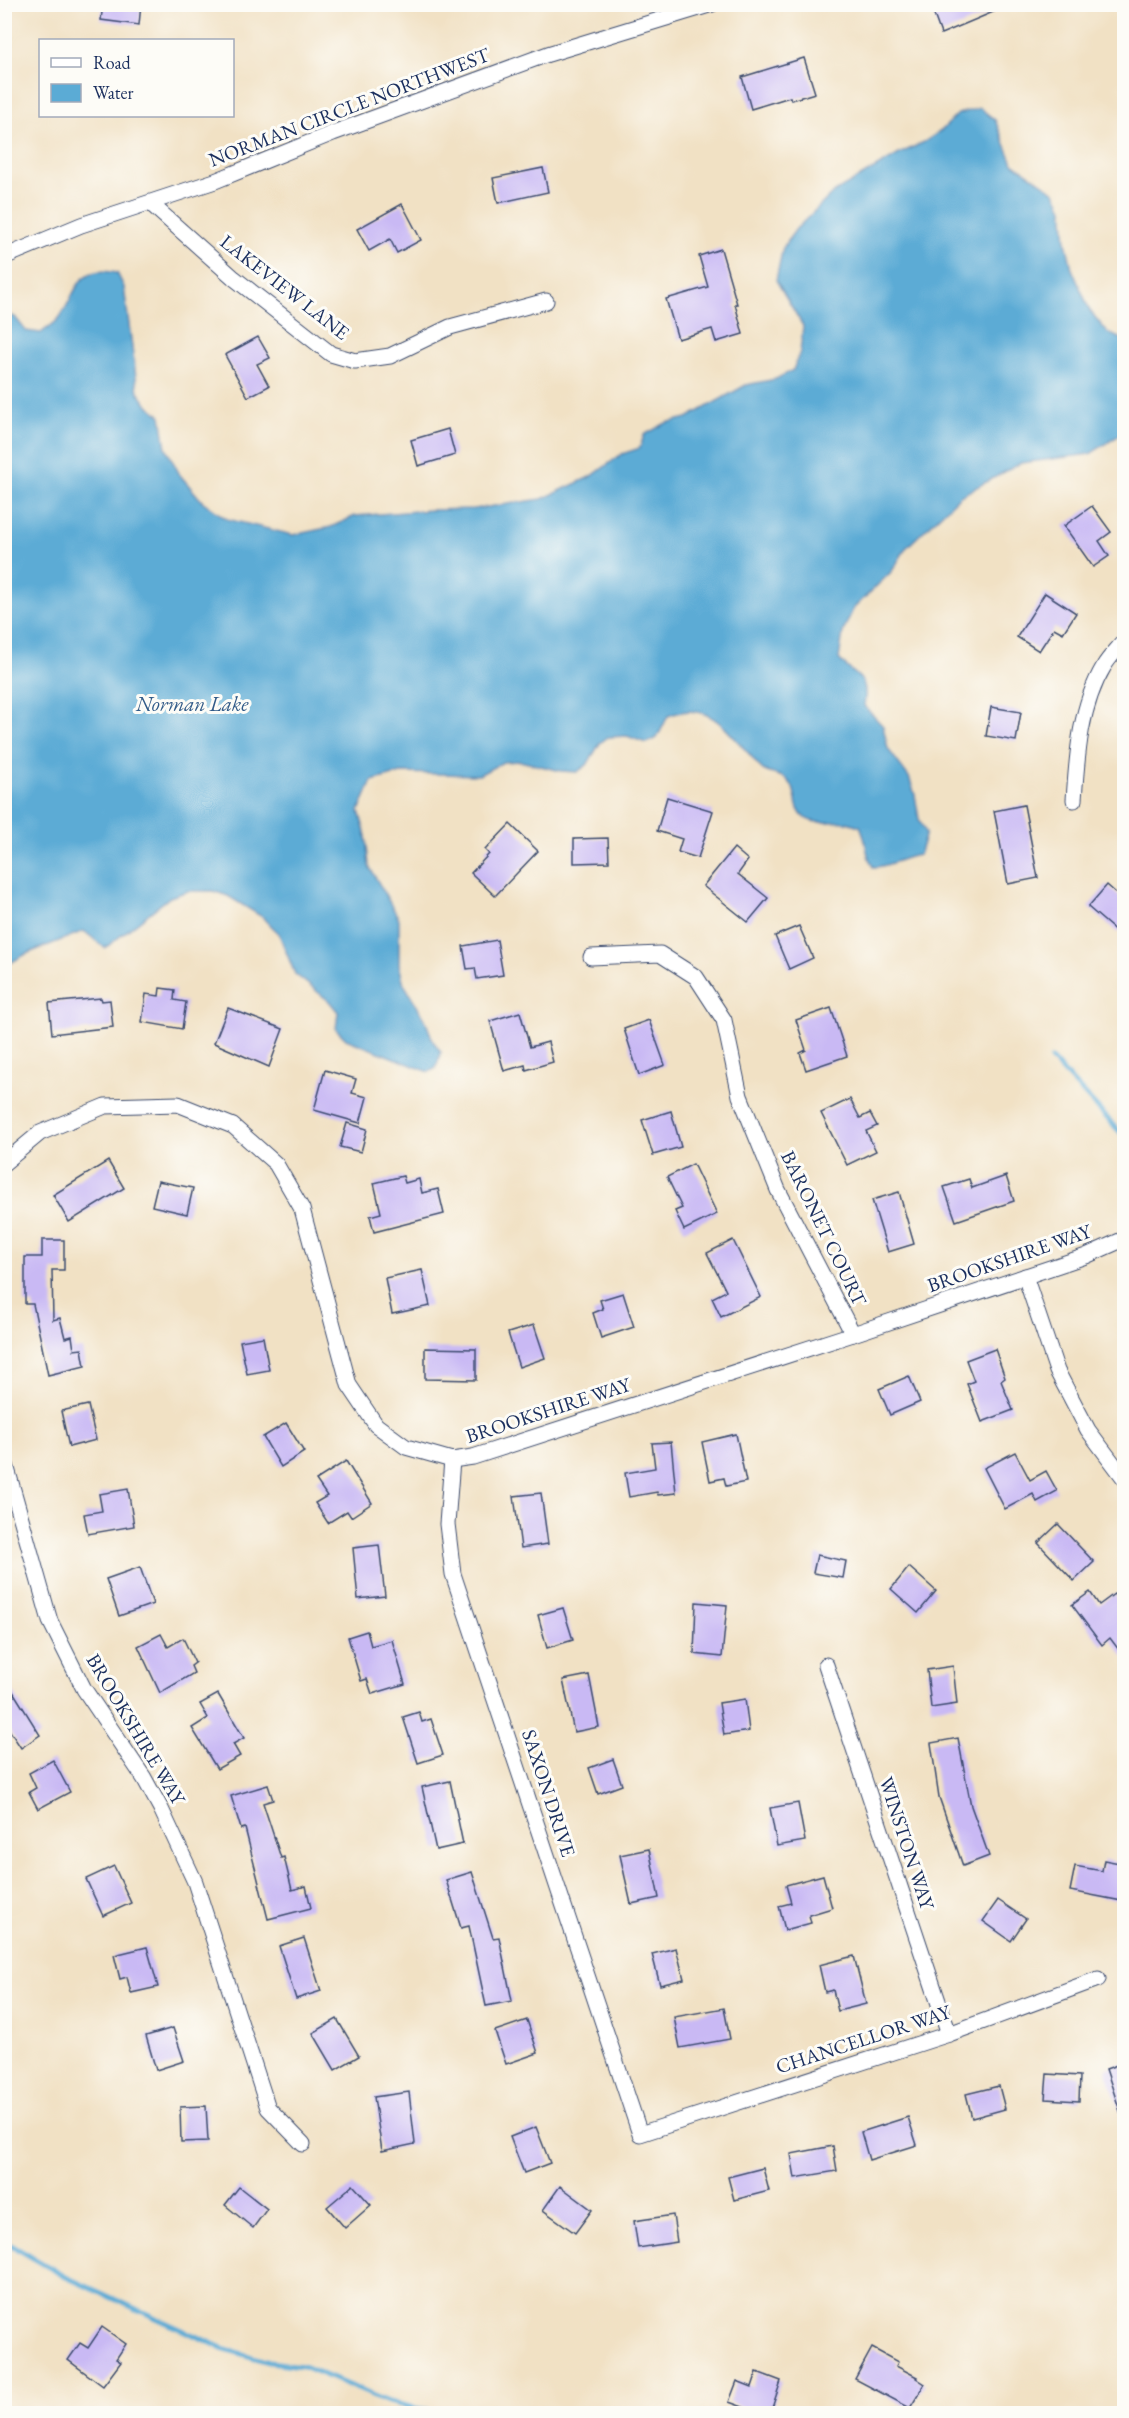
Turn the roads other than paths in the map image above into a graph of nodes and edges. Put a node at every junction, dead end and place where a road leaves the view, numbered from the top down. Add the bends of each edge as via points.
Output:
1 (712, 4) edge
2 (150, 203) junction
3 (4, 257) edge
4 (546, 301) dead end
5 (1125, 641) edge
6 (1074, 800) dead end
7 (591, 957) dead end
8 (4, 1163) edge
9 (1125, 1239) edge
10 (1025, 1276) junction
11 (853, 1334) junction
12 (4, 1458) edge
13 (452, 1460) junction
14 (1125, 1478) edge
15 (826, 1665) dead end
16 (1098, 1979) dead end
17 (949, 2034) junction
18 (640, 2134) joint
19 (303, 2144) dead end

1 - 2 street, NORMAN CIRCLE NORTHWEST via 548,54
2 - 3 street, NORMAN CIRCLE NORTHWEST via 81,225
2 - 4 street, LAKEVIEW LANE via 234,278 331,354 355,361 390,356 450,327
5 - 6 street via 1105,665 1087,702
7 - 11 street, BARONET COURT via 660,954 696,977 724,1020 741,1096 778,1190
8 - 13 street, BROOKSHIRE WAY via 40,1132 105,1106 178,1104 233,1126 276,1164 302,1209 349,1385 376,1425 406,1447
9 - 10 street, BROOKSHIRE WAY
10 - 11 street, BROOKSHIRE WAY
10 - 14 street via 1057,1371 1088,1430
11 - 13 street, BROOKSHIRE WAY via 473,1457
12 - 19 street, BROOKSHIRE WAY via 50,1622 84,1689 161,1809 195,1882 268,2108
13 - 18 street, SAXON DRIVE via 447,1524 453,1574
15 - 17 street, WINSTON WAY
16 - 17 street, CHANCELLOR WAY
17 - 18 street, CHANCELLOR WAY

